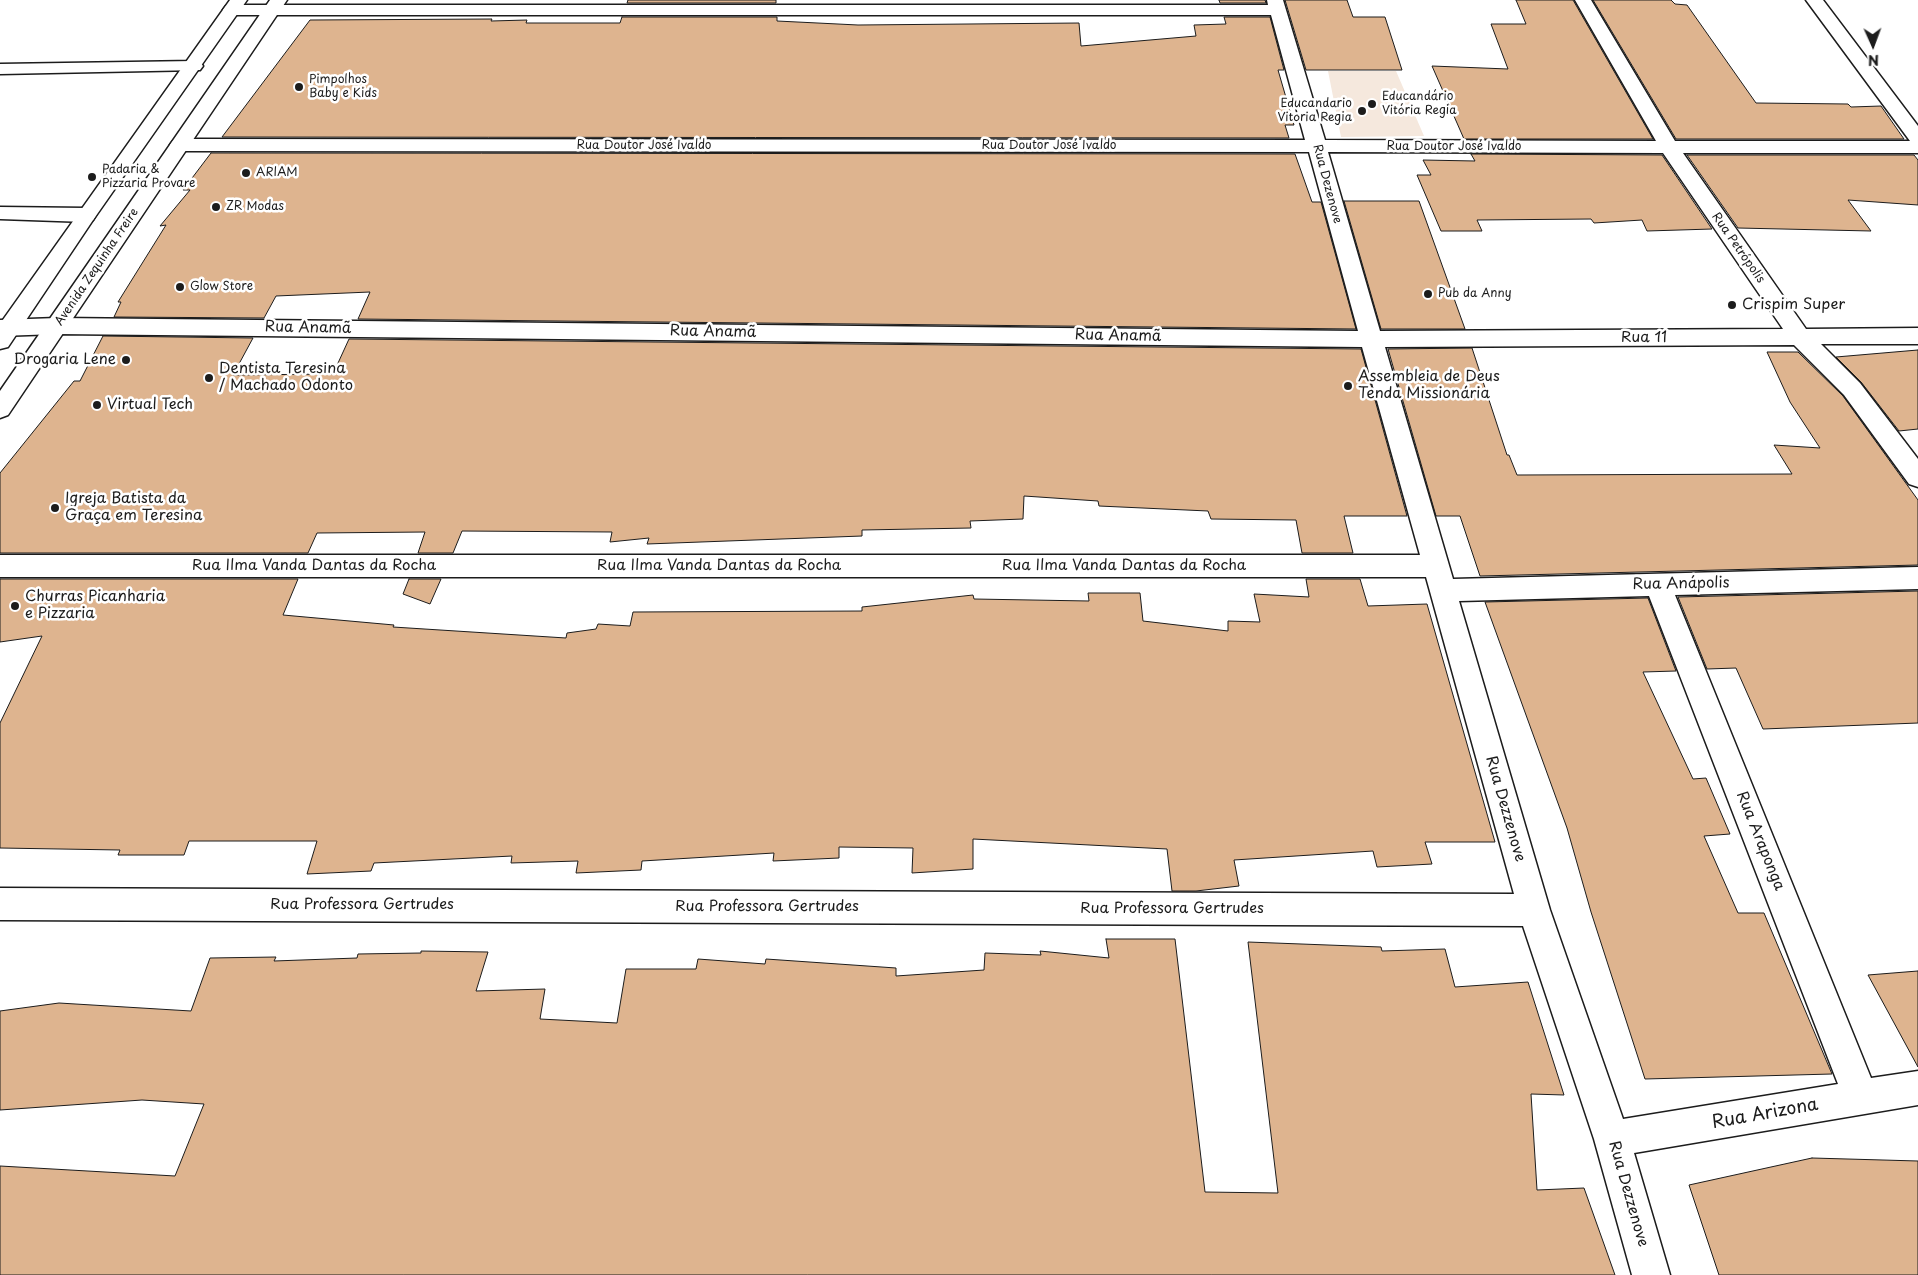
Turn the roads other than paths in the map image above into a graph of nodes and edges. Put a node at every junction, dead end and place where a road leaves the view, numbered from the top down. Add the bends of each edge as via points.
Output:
1 (1583, 0) edge
2 (1814, 0) edge
3 (235, 5) edge
4 (276, 5) edge
5 (1276, 5) edge
6 (194, 66) junction
7 (0, 69) edge
8 (1918, 139) edge
9 (180, 145) junction
10 (1317, 146) junction
11 (1669, 147) junction
12 (1918, 147) edge
13 (0, 213) edge
14 (86, 215) junction
15 (57, 326) junction
16 (3, 332) edge
17 (1918, 336) edge
18 (1800, 338) junction
19 (1370, 339) junction
20 (0, 409) edge
21 (1918, 478) edge
22 (0, 566) edge
23 (1441, 578) junction
24 (1918, 578) edge
25 (1658, 585) junction
26 (0, 904) edge
27 (1534, 910) junction
28 (1918, 1088) edge
29 (1861, 1098) junction
30 (1612, 1139) junction
31 (1651, 1275) edge

1 - 11 street, Rua Petrópolis
2 - 8 street
3 - 4 street
3 - 6 street
4 - 5 street
4 - 9 street, Avenida Zequinha Freire
5 - 10 street, Rua Dezenove
6 - 7 street
6 - 14 street
9 - 10 street, Rua Doutor José Ivaldo
9 - 15 street, Avenida Zequinha Freire
10 - 11 street, Rua Doutor José Ivaldo
10 - 19 street, Rua Dezenove
11 - 12 street, Rua Doutor José Ivaldo
11 - 18 street, Rua Petrópolis
13 - 14 street
14 - 16 street
15 - 16 street, Rua Anamã
15 - 19 street, Rua Anamã
15 - 20 street, Avenida Zequinha Freire
17 - 18 street, Rua 11
18 - 19 street, Rua 11
18 - 21 street, Rua Petrópolis via 1852,389
19 - 23 street, Rua Dezzenove
22 - 23 street, Rua Ilma Vanda Dantas da Rocha
23 - 25 street, Rua Anápolis
23 - 27 street, Rua Dezzenove
24 - 25 street, Rua Anápolis
25 - 29 street, Rua Araponga
26 - 27 street, Rua Professora Gertrudes
27 - 30 street, Rua Dezzenove
28 - 29 street, Rua Arizona
29 - 30 street, Rua Arizona
30 - 31 street, Rua Dezzenove

